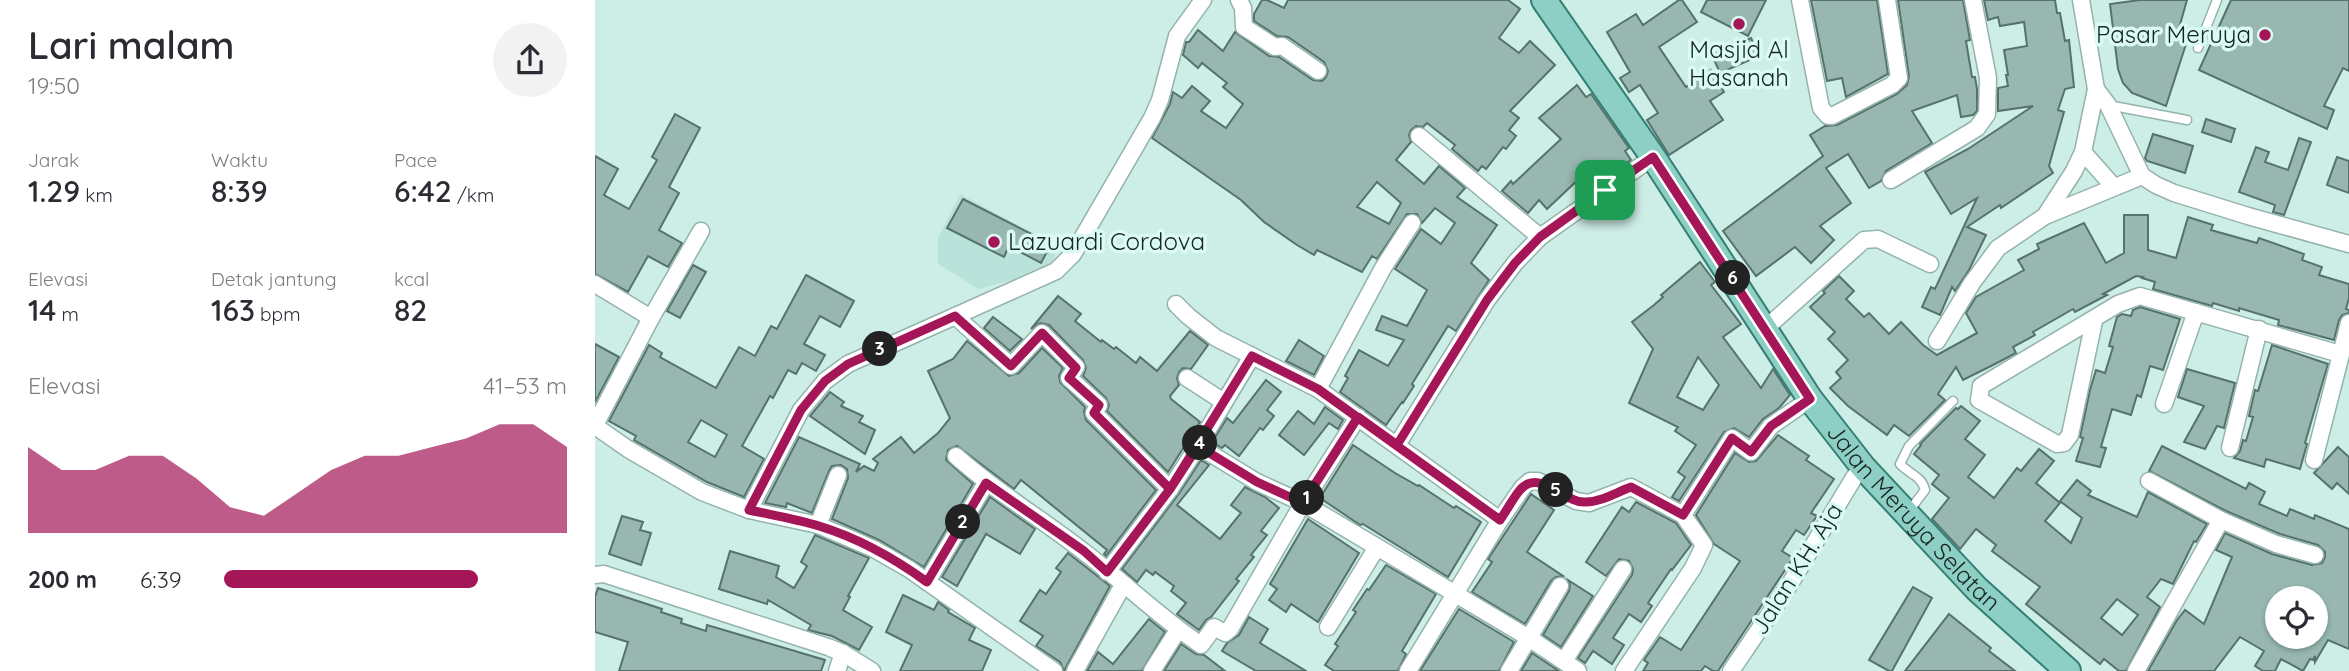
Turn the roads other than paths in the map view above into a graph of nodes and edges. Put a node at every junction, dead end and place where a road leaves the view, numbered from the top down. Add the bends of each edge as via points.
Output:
1 (1203, 0) edge
2 (1239, 0) edge
3 (1544, 0) edge
4 (1800, 0) edge
5 (1887, 0) edge
6 (1973, 0) edge
7 (2081, 0) edge
8 (2217, 0) edge
9 (2198, 48) dead end
10 (1318, 71) dead end
11 (2096, 89) junction
12 (2108, 105) junction
13 (2187, 120) dead end
14 (1419, 136) dead end
15 (2083, 152) junction
16 (1653, 157) junction
17 (2142, 176) junction
18 (1891, 180) dead end
19 (2114, 187) junction
20 (2045, 216) junction
21 (1412, 223) dead end
22 (701, 231) dead end
23 (1540, 237) junction
24 (2349, 244) edge
25 (1930, 264) dead end
26 (595, 284) edge
27 (1176, 304) dead end
28 (2196, 313) junction
29 (955, 316) junction
30 (651, 318) junction
31 (2094, 321) junction
32 (2349, 323) edge
33 (1766, 328) junction
34 (2259, 329) junction
35 (1937, 341) dead end
36 (2340, 354) junction
37 (1252, 356) junction
38 (1187, 378) dead end
39 (1318, 389) junction
40 (1810, 399) junction
41 (1953, 401) dead end
42 (1224, 402) junction
43 (2164, 404) dead end
44 (1358, 417) junction
45 (595, 425) edge
46 (1397, 445) junction
47 (1198, 446) junction
48 (2230, 448) dead end
49 (956, 456) dead end
50 (2314, 460) dead end
51 (1863, 467) junction
52 (838, 475) dead end
53 (2149, 481) dead end
54 (986, 483) junction
55 (1170, 489) junction
56 (1303, 503) junction
57 (749, 510) junction
58 (1907, 514) junction
59 (1683, 515) junction
60 (1500, 520) junction
61 (2221, 520) junction
62 (818, 525) junction
63 (1377, 547) junction
64 (2315, 555) dead end
65 (1623, 569) dead end
66 (1107, 572) junction
67 (595, 575) edge
68 (927, 582) junction
69 (1123, 585) junction
70 (1560, 586) dead end
71 (1455, 594) junction
72 (1328, 627) dead end
73 (1178, 629) junction
74 (1528, 638) junction
75 (843, 653) junction
76 (1564, 661) junction
77 (837, 671) edge
78 (872, 671) edge
79 (1054, 671) edge
80 (1075, 671) edge
81 (1151, 671) edge
82 (1408, 671) edge
83 (1509, 671) edge
84 (1578, 671) edge
85 (1624, 671) edge
86 (1731, 671) edge
87 (2068, 671) edge
88 (2136, 671) edge

1 - 29 street via 1177,36 1152,118 1073,254 1056,271
2 - 10 street via 1244,27
3 - 16 main road, Jalan Meruya Selatan
4 - 5 street via 1821,108 1832,116 1899,78
6 - 18 street via 1988,78 1987,114 1977,128
7 - 11 street
8 - 9 lane
11 - 12 street
11 - 15 street
12 - 13 lane
12 - 17 street
14 - 23 street
15 - 19 street
15 - 20 street
16 - 23 street
16 - 33 main road, Jalan Meruya Selatan
17 - 19 street
17 - 24 street via 2174,192
19 - 20 street
20 - 35 street via 1998,248
21 - 39 street
22 - 30 street
23 - 46 street via 1487,300
25 - 33 street via 1878,239 1864,240
26 - 30 street
27 - 37 street via 1216,338
28 - 31 street via 2140,296
28 - 34 street
28 - 43 street
29 - 55 street via 1011,366 1042,333 1076,368 1069,378 1099,405 1094,413
29 - 57 street via 848,364 825,381 801,410
30 - 45 street
31 - 31 street via 2070,435 2064,443 2057,444 1979,400 1981,386
32 - 36 street
33 - 40 main road, Jalan Meruya Selatan
34 - 36 street
34 - 48 street
36 - 50 street
37 - 39 street
37 - 42 street
38 - 42 street
39 - 44 street
40 - 51 main road, Jalan Meruya Selatan
40 - 59 street via 1771,426 1751,452 1732,438
41 - 58 lane via 1904,454 1901,464 1924,483 1925,490
42 - 47 street
44 - 46 street
44 - 56 street
45 - 57 street via 702,492
46 - 60 street
47 - 55 street
47 - 56 street
49 - 54 street
51 - 58 main road, Jalan Meruya Selatan
51 - 86 street, Jalan KH. Aja
52 - 62 street
53 - 61 street
54 - 66 street
54 - 68 street
55 - 66 street
56 - 63 street
56 - 73 street via 1230,629 1225,634 1214,627 1201,645
57 - 62 street
58 - 87 main road, Jalan Meruya Selatan via 1977,589
59 - 60 street via 1631,487 1589,503 1531,481
59 - 85 street via 1704,545
60 - 71 street
61 - 64 street
61 - 88 street
62 - 68 street via 874,549
63 - 71 street
63 - 72 street
65 - 76 street
66 - 69 street
67 - 75 street via 660,591
68 - 79 street
69 - 73 street
69 - 80 street
70 - 74 street
71 - 74 street
71 - 82 street
73 - 81 street
74 - 76 street
74 - 83 street
75 - 77 street
75 - 78 street
76 - 84 street

